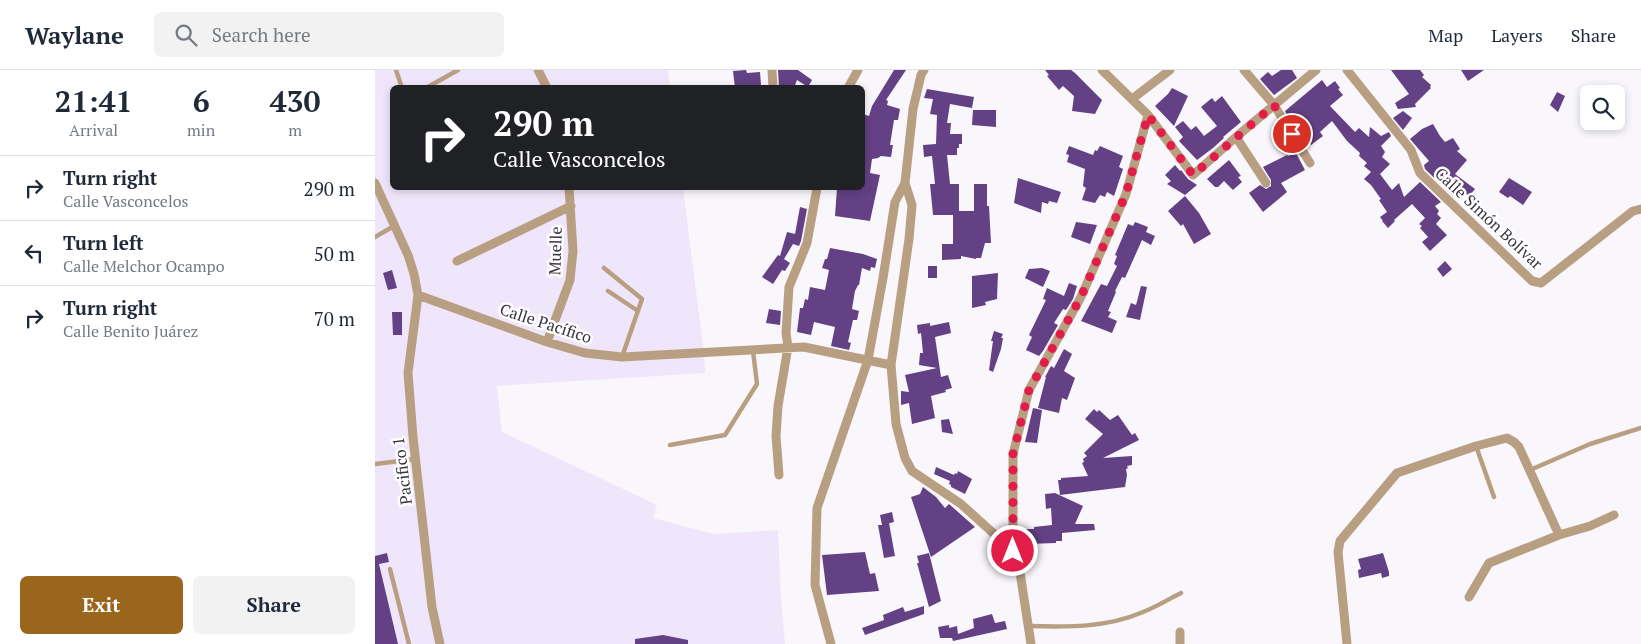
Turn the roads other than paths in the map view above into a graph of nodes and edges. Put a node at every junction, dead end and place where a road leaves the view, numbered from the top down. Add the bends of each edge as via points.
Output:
1 (396, 70) edge
2 (458, 70) edge
3 (538, 70) edge
4 (772, 70) edge
5 (858, 70) edge
6 (924, 70) edge
7 (1102, 70) edge
8 (1170, 70) edge
9 (1243, 70) edge
10 (1315, 70) edge
11 (1347, 70) edge
12 (401, 85) edge
13 (431, 85) edge
14 (546, 85) edge
15 (773, 85) edge
16 (850, 85) edge
17 (1132, 99) junction
18 (1274, 105) junction
19 (1148, 115) junction
20 (1236, 136) junction
21 (1310, 163) dead end
22 (375, 183) edge
23 (1266, 183) dead end
24 (905, 184) junction
25 (569, 190) edge
26 (817, 190) edge
27 (571, 206) junction
28 (1641, 209) edge
29 (396, 226) junction
30 (375, 237) edge
31 (457, 261) dead end
32 (604, 268) dead end
33 (608, 291) dead end
34 (418, 295) junction
35 (638, 311) junction
36 (547, 342) junction
37 (788, 347) junction
38 (753, 349) junction
39 (622, 357) junction
40 (868, 360) junction
41 (891, 365) junction
42 (1641, 428) edge
43 (671, 445) dead end
44 (1475, 446) junction
45 (416, 459) junction
46 (375, 464) edge
47 (1530, 470) junction
48 (779, 475) dead end
49 (1494, 497) dead end
50 (1614, 515) dead end
51 (1559, 535) junction
52 (1013, 551) junction
53 (390, 569) dead end
54 (1181, 593) dead end
55 (1469, 597) dead end
56 (1029, 626) junction
57 (1179, 632) dead end
58 (409, 644) edge
59 (440, 644) edge
60 (831, 644) edge
61 (1031, 644) edge
62 (1180, 644) edge
63 (1347, 644) edge

1 - 12 lane
2 - 13 lane
3 - 14 street
4 - 15 street
5 - 16 street
6 - 24 street via 913,109
7 - 17 street
8 - 17 street
9 - 18 street
10 - 18 street
11 - 28 street, Calle Simón Bolívar via 1411,150 1420,173 1532,281 1541,283 1633,211
17 - 19 street
18 - 20 street
18 - 21 street
19 - 20 street via 1193,175
19 - 52 street via 1126,194 1081,297 1029,390 1013,454
20 - 23 street
22 - 29 street
24 - 40 street via 895,202
24 - 41 street via 912,205
25 - 27 street, Muelle
26 - 37 street via 807,243 789,286
27 - 31 street
27 - 36 street, Muelle via 573,251 570,280
29 - 30 lane
29 - 34 street via 408,255
32 - 35 lane via 642,299
33 - 35 lane
34 - 36 street, Calle Pacífico
34 - 45 street, Pacifico 1 via 408,373
35 - 39 lane
36 - 39 street, Calle Pacífico via 585,354
37 - 38 street, Calle Pacífico
37 - 40 street, Calle Pacífico via 804,347
37 - 48 street via 778,406
38 - 39 street, Calle Pacífico
38 - 43 lane via 757,384 725,435
40 - 41 street, Calle Pacífico
40 - 60 street via 817,508 815,585
41 - 52 street via 896,424 905,458 912,470 961,504
42 - 47 lane via 1590,444
44 - 47 street via 1507,438 1519,447
44 - 49 lane
44 - 63 street via 1397,473 1340,541 1338,552
45 - 46 lane
45 - 59 street, Pacifico 1 via 432,607
47 - 51 street
50 - 51 street
51 - 55 street via 1489,563
52 - 56 street via 1019,566
53 - 58 lane
54 - 56 lane via 1116,621 1078,627
56 - 61 street
57 - 62 street

